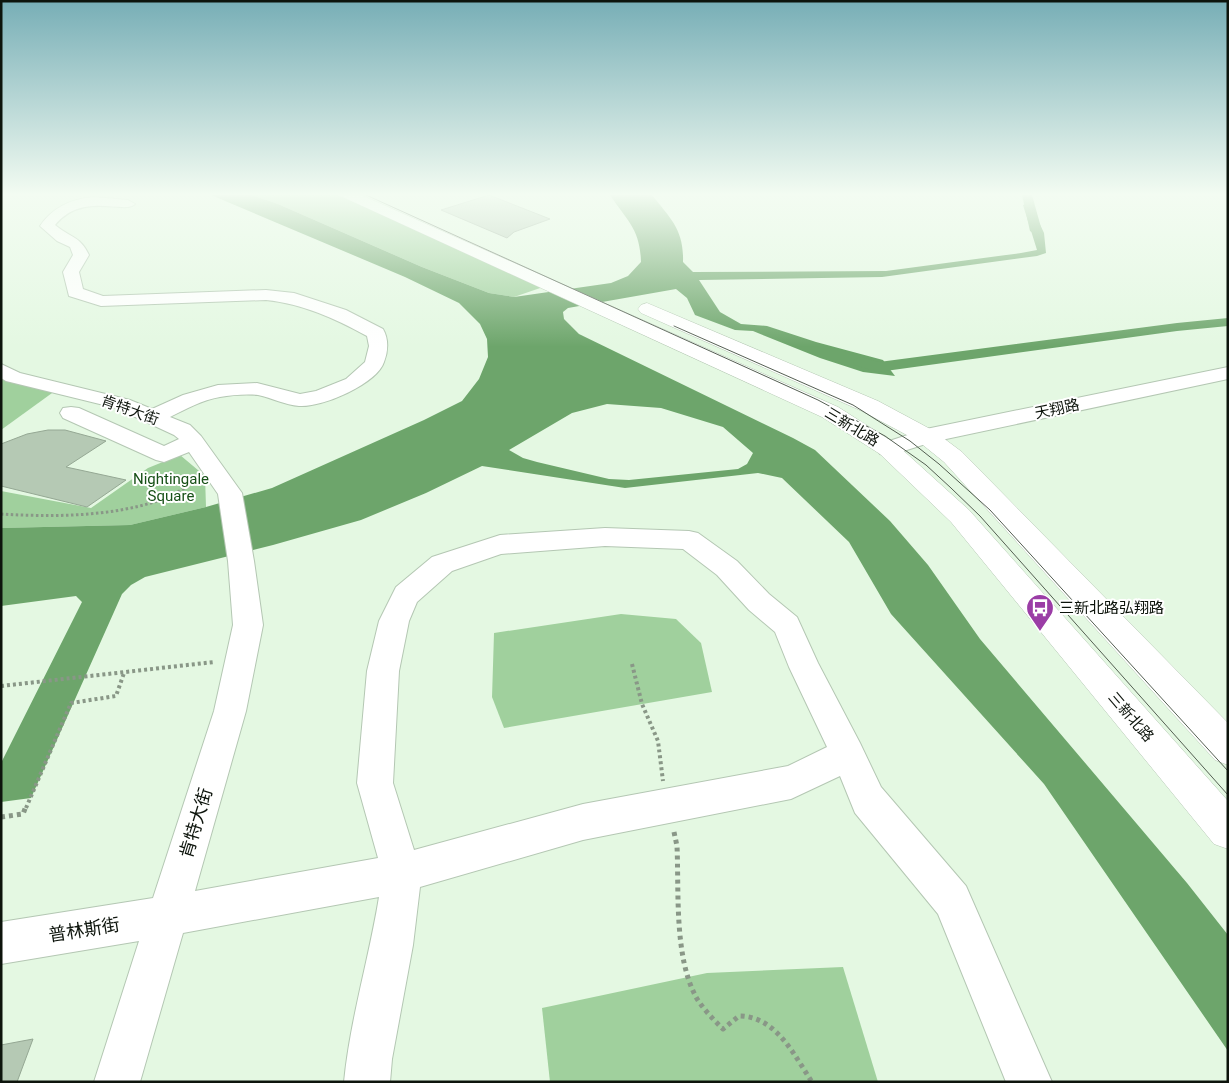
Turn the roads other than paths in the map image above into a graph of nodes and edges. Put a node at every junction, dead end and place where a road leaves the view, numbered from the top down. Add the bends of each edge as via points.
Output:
1 (77, 246) edge
2 (462, 246) edge
3 (629, 300) dead end
4 (1, 370) edge
5 (1228, 373) edge
6 (71, 413) dead end
7 (152, 417) junction
8 (926, 436) junction
9 (192, 441) junction
10 (888, 449) junction
11 (1228, 748) edge
12 (848, 754) junction
13 (1228, 830) edge
14 (402, 873) junction
15 (168, 916) junction
16 (1, 943) edge
17 (117, 1082) edge
18 (367, 1082) edge
19 (1029, 1082) edge

1 - 7 street via 81,255 71,272 75,292 102,301 294,298 340,314 376,334 378,346 374,364 353,383 321,397 300,400 257,389 218,391
2 - 10 main road, 三新北路 via 830,412
3 - 8 main road, 三新北路 via 838,391
4 - 7 street, 肯特大街 via 14,378 123,404
5 - 8 street, 天翔路
6 - 9 street via 164,455
7 - 9 street, 肯特大街 via 182,430
8 - 10 street, 天翔路
8 - 11 main road, 三新北路 via 953,456
9 - 15 street, 肯特大街 via 230,492 248,625 230,712
10 - 13 main road, 三新北路 via 960,516
12 - 14 street, 普林斯街 via 791,782 583,822
12 - 14 street via 786,625 759,602 728,568 689,540 605,537 500,545 442,564 406,595 394,621 383,671 375,783
12 - 19 street via 868,800 952,900
14 - 15 street, 普林斯街
14 - 18 street
15 - 16 street, 普林斯街
15 - 17 street, 肯特大街

